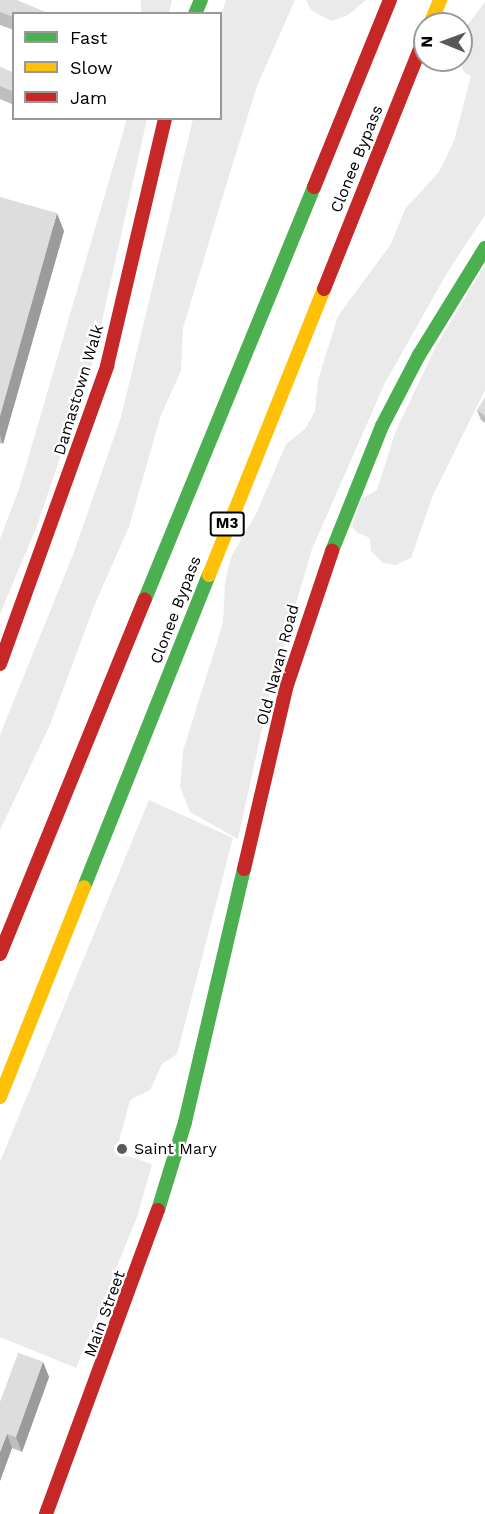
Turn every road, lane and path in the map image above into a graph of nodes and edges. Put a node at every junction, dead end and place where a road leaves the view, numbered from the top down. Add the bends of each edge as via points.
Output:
1 (390, 0) edge
2 (413, 67) edge
3 (165, 120) edge
4 (485, 248) edge
5 (0, 664) edge
6 (0, 954) edge
7 (0, 1097) edge
8 (185, 1122) joint
9 (46, 1514) edge

1 - 6 main road, Clonee Bypass
2 - 7 main road, Clonee Bypass / M3
3 - 5 main road, Damastown Walk via 107,366
4 - 8 main road, Old Navan Road via 419,355 382,426 313,599 285,688 229,946
8 - 9 main road, Main Street via 142,1262

